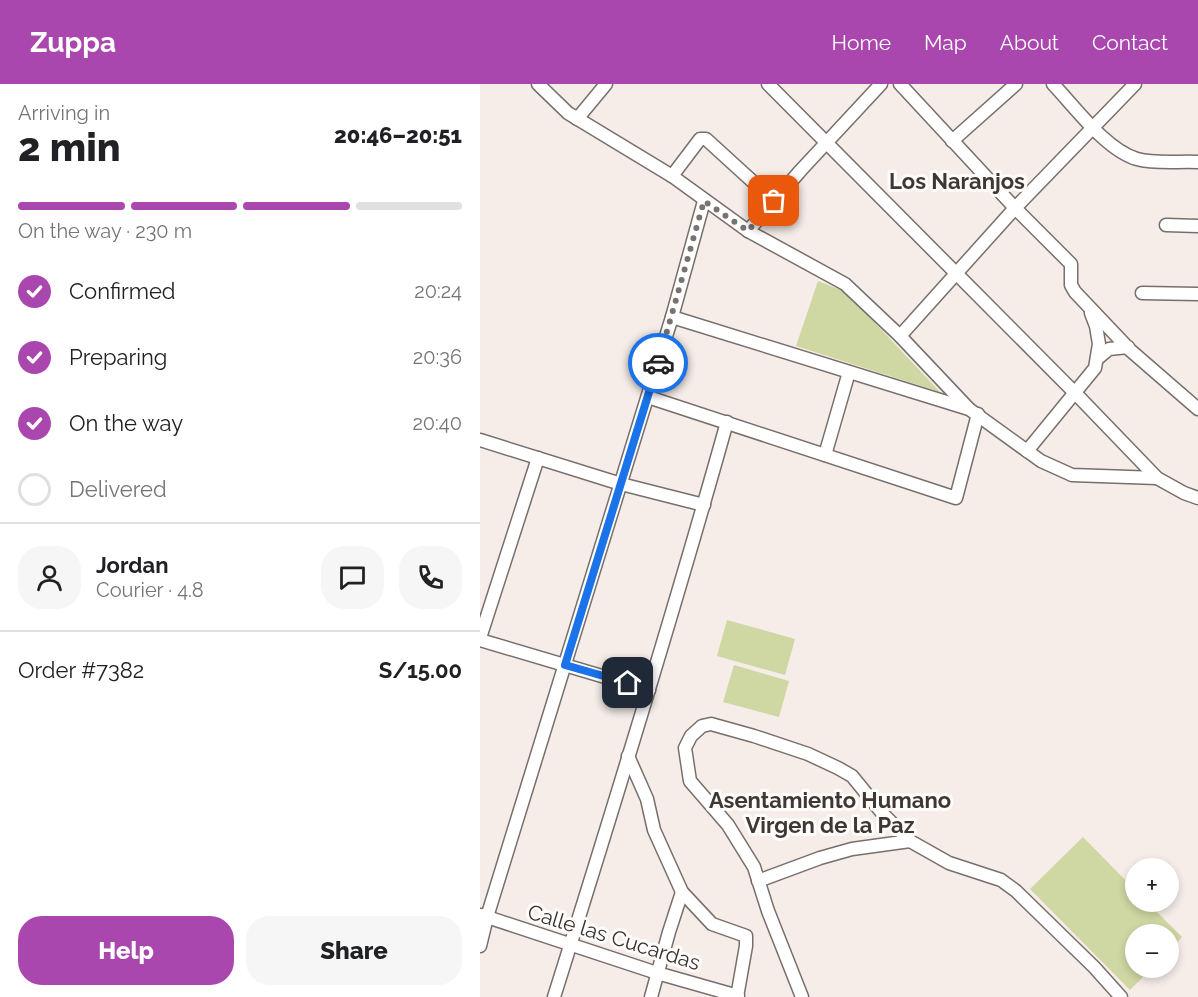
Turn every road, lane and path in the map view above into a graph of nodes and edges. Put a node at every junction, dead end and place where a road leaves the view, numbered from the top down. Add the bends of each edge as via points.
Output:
1 (538, 84) edge
2 (606, 84) edge
3 (768, 84) edge
4 (881, 84) edge
5 (900, 84) edge
6 (1016, 84) edge
7 (1053, 84) edge
8 (1135, 84) edge
9 (577, 119) junction
10 (1094, 127) junction
11 (952, 141) junction
12 (826, 143) junction
13 (1198, 162) edge
14 (672, 176) junction
15 (704, 201) junction
16 (774, 201) junction
17 (1015, 208) junction
18 (1166, 225) dead end
19 (1198, 226) edge
20 (748, 231) junction
21 (956, 274) junction
22 (1142, 293) dead end
23 (1198, 294) edge
24 (1088, 306) junction
25 (672, 317) junction
26 (900, 336) junction
27 (1128, 347) junction
28 (1097, 359) junction
29 (849, 372) junction
30 (1075, 393) junction
31 (648, 397) junction
32 (1198, 409) edge
33 (974, 412) junction
34 (727, 422) junction
35 (480, 440) edge
36 (1027, 451) junction
37 (825, 454) junction
38 (538, 458) junction
39 (1157, 478) junction
40 (621, 484) junction
41 (1198, 498) edge
42 (704, 505) junction
43 (480, 639) edge
44 (565, 665) junction
45 (649, 690) junction
46 (628, 756) junction
47 (910, 841) junction
48 (758, 881) junction
49 (682, 892) junction
50 (484, 916) edge
51 (570, 945) junction
52 (480, 946) edge
53 (657, 973) junction
54 (738, 996) edge
55 (554, 997) edge
56 (651, 997) edge
57 (802, 997) edge
58 (1121, 997) edge

1 - 9 street
2 - 9 street
3 - 12 street
4 - 12 street
5 - 11 street
6 - 11 street
7 - 10 street
8 - 10 street
9 - 14 street
10 - 13 street via 1108,141 1138,159
10 - 17 street
11 - 17 street
12 - 16 street
12 - 21 street
14 - 15 street
14 - 16 street via 700,139 706,139
15 - 20 street
15 - 25 street
16 - 20 street
17 - 21 street
17 - 24 street via 1071,264 1071,285
18 - 19 street
20 - 26 street via 845,284
21 - 26 street
21 - 30 street
22 - 23 street
24 - 27 street
24 - 28 street via 1096,326
25 - 29 street
25 - 31 street
26 - 33 street
27 - 28 street via 1108,349
27 - 32 street
28 - 30 street via 1089,377
29 - 33 street
29 - 37 street
30 - 36 street
30 - 39 street
31 - 34 street
31 - 40 street
33 - 36 street
33 - 37 street via 956,498
34 - 37 street
34 - 42 street
35 - 38 street
36 - 39 street via 1072,475
38 - 40 street
38 - 43 street
39 - 41 street
40 - 42 street
40 - 44 street
42 - 45 street
43 - 44 street
44 - 45 street
44 - 50 street
45 - 46 street
46 - 49 street via 647,799 654,830
46 - 51 street
47 - 48 street via 852,849
47 - 48 street via 852,776 838,768 754,736 711,724 702,726 691,736 686,748 690,781 728,825 754,867
47 - 58 street via 949,863 1001,880 1016,891
48 - 57 street
49 - 53 street
49 - 54 street via 712,924 746,936
50 - 51 street, Calle las Cucardas
50 - 52 street
51 - 53 street, Calle las Cucardas
51 - 55 street
53 - 54 street, Calle las Cucardas
53 - 56 street

